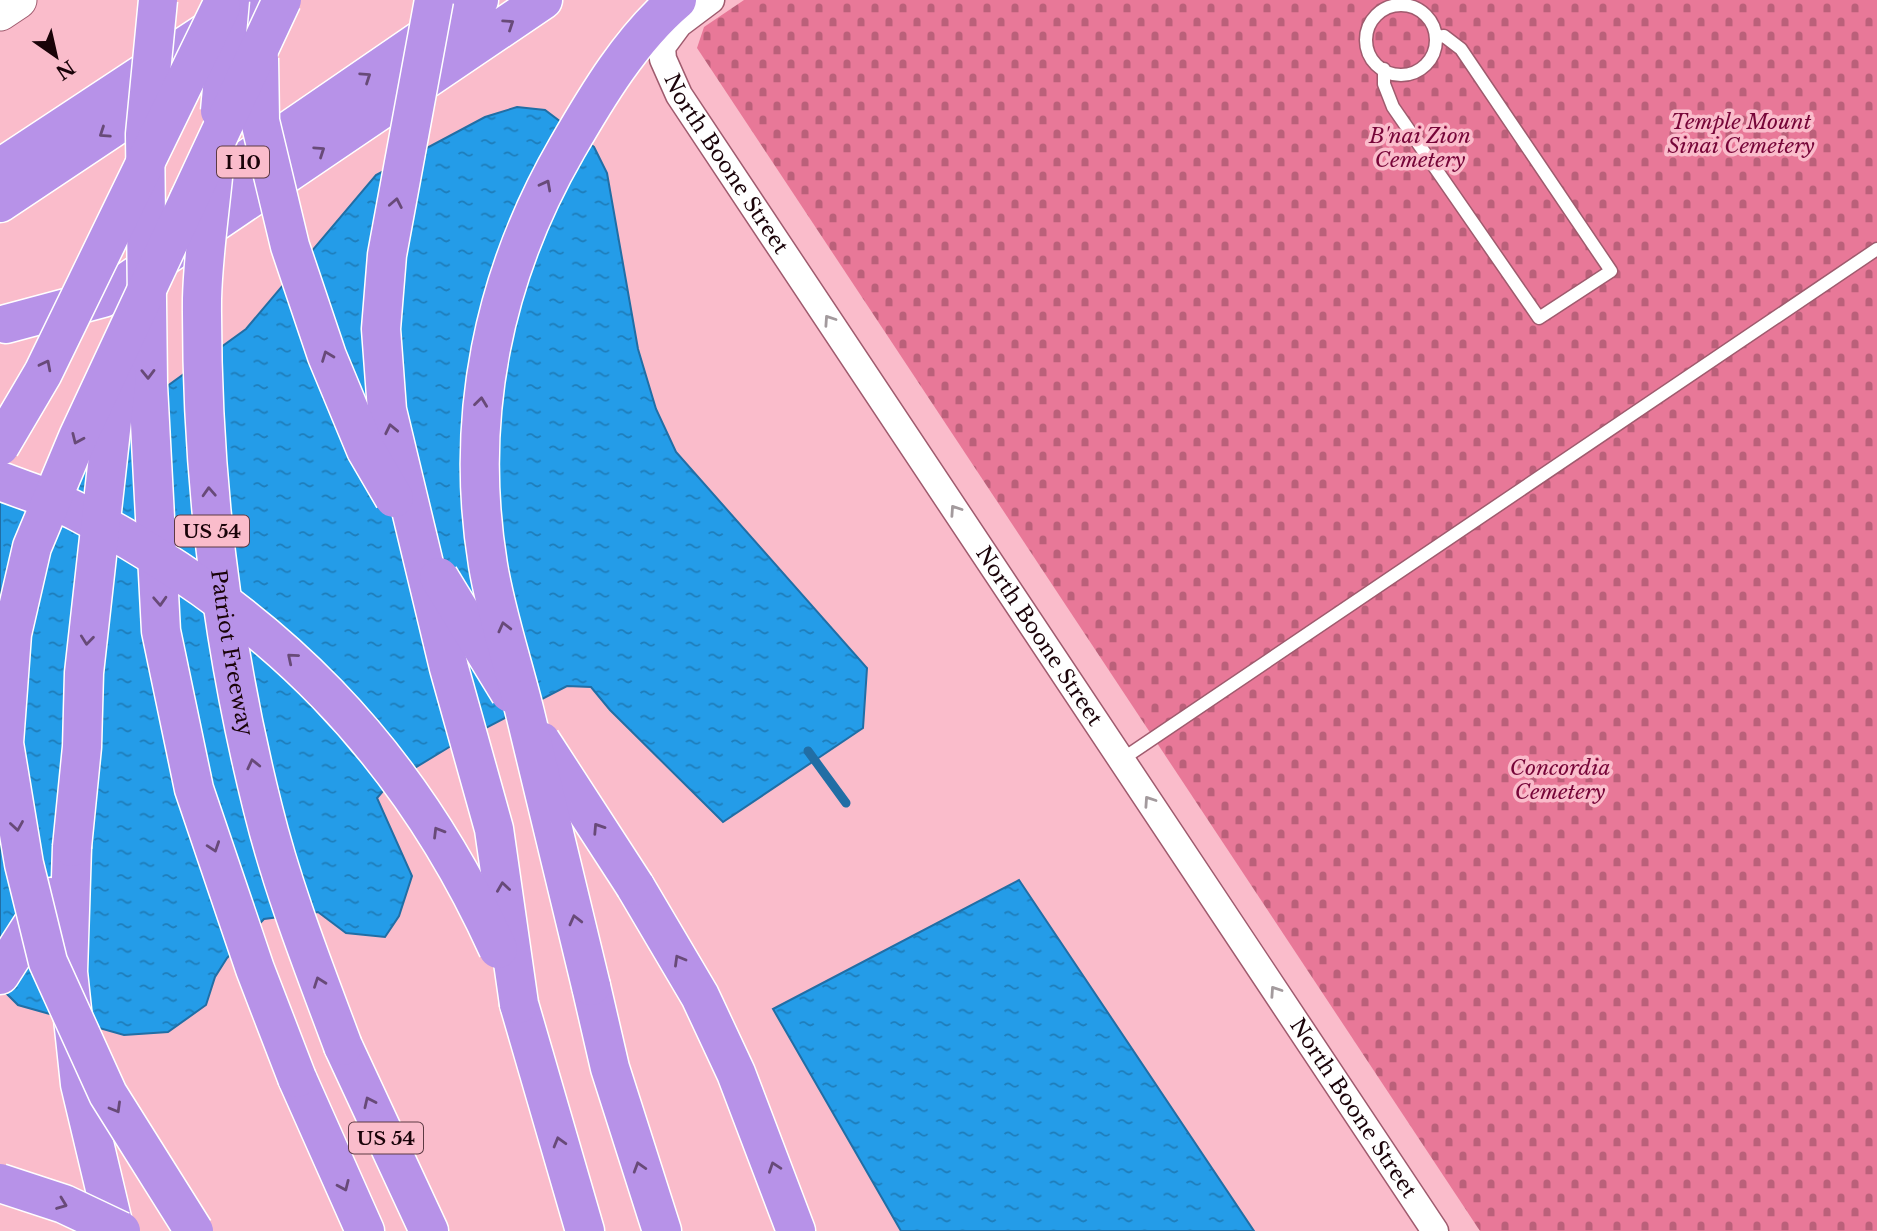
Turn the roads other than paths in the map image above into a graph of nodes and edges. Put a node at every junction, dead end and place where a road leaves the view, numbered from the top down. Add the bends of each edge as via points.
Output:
1 (18, 0) edge
2 (158, 0) edge
3 (224, 0) edge
4 (230, 0) edge
5 (257, 0) edge
6 (282, 0) edge
7 (303, 0) edge
8 (435, 0) edge
9 (479, 0) edge
10 (543, 0) edge
11 (711, 0) edge
12 (1378, 6) edge
13 (0, 12) edge
14 (673, 18) edge
15 (1436, 37) junction
16 (1384, 69) junction
17 (145, 134) junction
18 (0, 168) edge
19 (0, 203) edge
20 (1877, 250) edge
21 (3, 326) edge
22 (0, 446) edge
23 (0, 481) edge
24 (1121, 760) junction
25 (72, 847) junction
26 (0, 975) edge
27 (519, 1004) junction
28 (0, 1183) edge
29 (115, 1231) edge
30 (121, 1231) edge
31 (194, 1231) edge
32 (365, 1231) edge
33 (429, 1231) edge
34 (585, 1231) edge
35 (662, 1231) edge
36 (796, 1231) edge
37 (1435, 1231) edge

1 - 13 main road
2 - 17 highway, US 54, bridge
22 -> 3 highway, bridge via 43,373
33 -> 4 highway, Patriot Freeway / US 54, bridge via 343,1046 295,918 263,811 236,692 210,511 202,298
5 - 18 highway
36 -> 5 highway, bridge via 736,1073 700,996 635,886 474,639 366,450 327,356 290,246 260,121
6 -> 31 highway, bridge via 78,437 32,547 12,634 4,743 24,864 48,962 108,1094
7 -> 19 highway
27 -> 8 highway, bridge via 494,829 449,668 387,410 381,329 387,255
21 -> 9 highway, I 10
21 -> 10 highway via 103,298
11 - 14 street via 679,24
12 - 15 lane via 1417,8 1433,25
12 - 16 lane via 1367,39 1373,60
24 -> 14 street, North Boone Street via 679,94 662,47
35 -> 14 highway, bridge via 610,1068 488,566 479,424 498,310 542,191 620,63
15 - 16 lane via 1435,49 1421,69 1401,75
15 - 16 lane via 1444,36 1461,49 1611,271 1539,318 1394,107 1384,84
17 -> 25 highway, bridge via 84,673
17 -> 32 highway, US 54, bridge via 148,385 161,631 194,789 255,969 297,1079
20 - 24 lane
27 -> 23 highway, bridge via 473,893 435,826 372,742 309,673 183,572 76,511
37 -> 24 street, North Boone Street
25 - 26 highway, bridge via 56,887
25 - 29 highway, bridge via 68,972 80,1084
34 -> 27 highway
28 -> 30 highway, bridge via 64,1204

